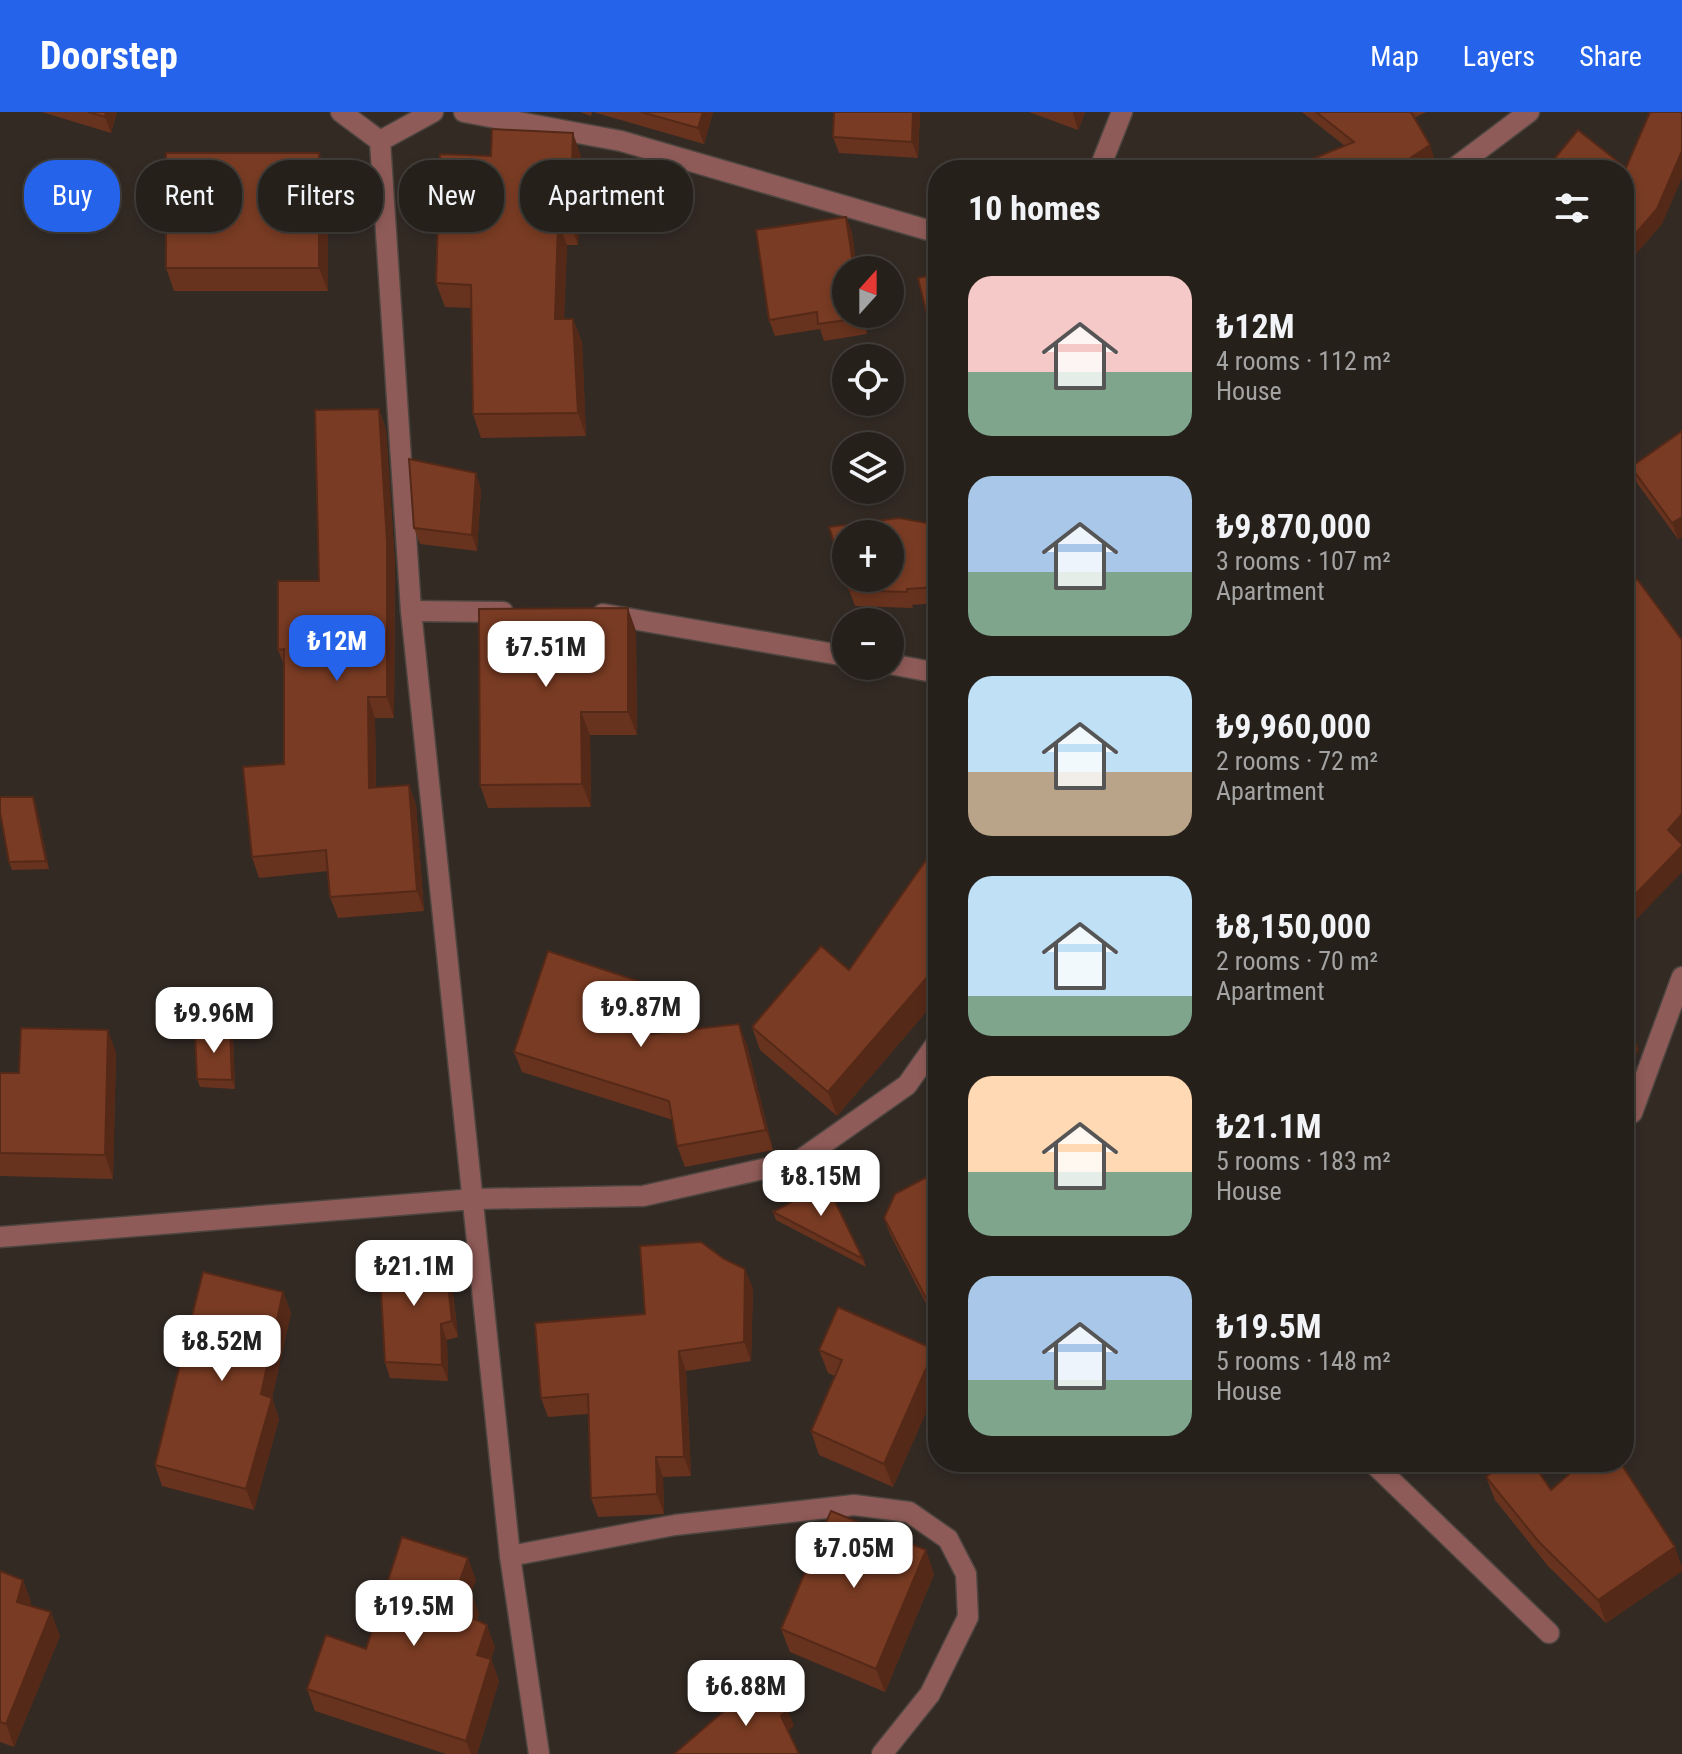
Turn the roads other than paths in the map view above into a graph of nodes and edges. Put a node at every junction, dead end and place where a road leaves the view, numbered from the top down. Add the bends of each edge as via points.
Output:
1 (341, 112) edge
2 (433, 112) edge
3 (464, 112) edge
4 (1122, 112) edge
5 (1529, 112) edge
6 (380, 141) junction
7 (1103, 160) edge
8 (1465, 160) edge
9 (928, 230) edge
10 (411, 611) junction
11 (531, 612) edge
12 (576, 613) edge
13 (832, 653) edge
14 (904, 667) edge
15 (928, 671) edge
16 (1682, 977) edge
17 (928, 1055) edge
18 (1634, 1108) edge
19 (474, 1199) junction
20 (0, 1237) edge
21 (1382, 1472) edge
22 (510, 1556) junction
23 (1549, 1633) dead end
24 (539, 1754) edge
25 (882, 1754) edge

1 - 6 street
2 - 6 street
3 - 9 street via 621,141
4 - 7 street
5 - 8 street
6 - 10 street
10 - 11 street
10 - 19 street
12 - 13 street via 620,614
14 - 15 street
16 - 18 street
17 - 19 street via 907,1085 799,1161 643,1196
19 - 20 street
19 - 22 street
21 - 23 street
22 - 24 street
22 - 25 street via 675,1525 794,1511 854,1505 909,1512 948,1539 966,1574 968,1617 930,1694

